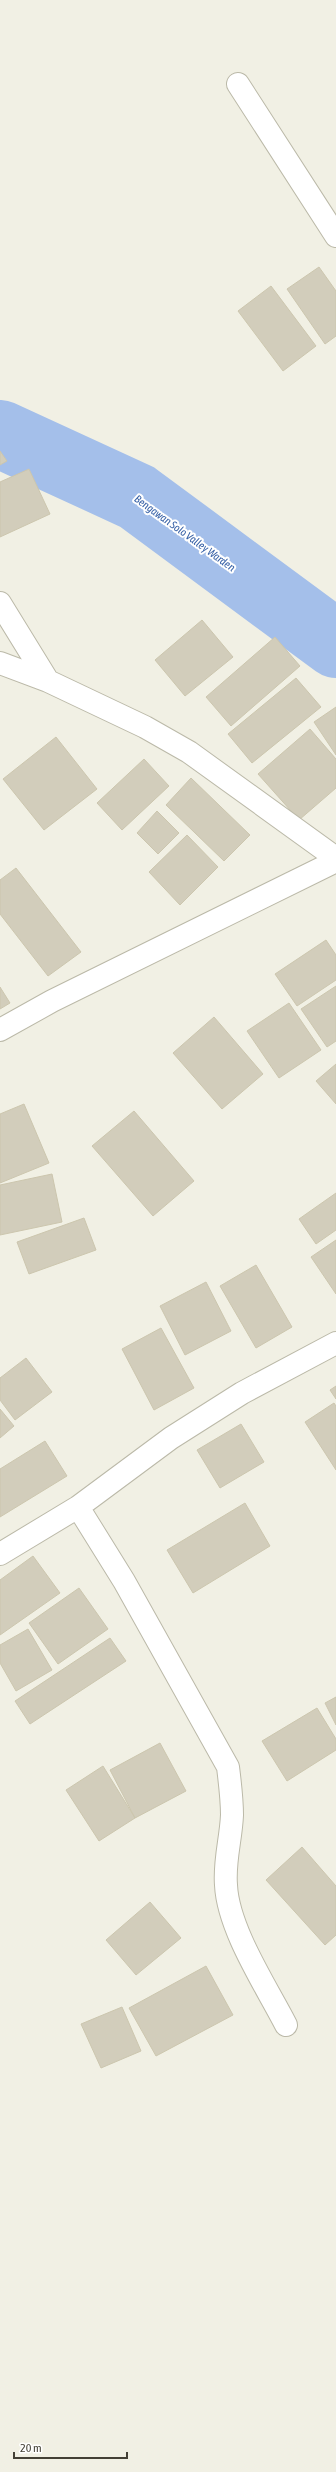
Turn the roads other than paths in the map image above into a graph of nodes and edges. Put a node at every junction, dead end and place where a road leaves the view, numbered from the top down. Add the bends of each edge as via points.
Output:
1 (238, 84) dead end
2 (336, 236) edge
3 (0, 603) edge
4 (0, 663) edge
5 (48, 681) junction
6 (336, 860) edge
7 (0, 1030) edge
8 (336, 1343) edge
9 (78, 1507) junction
10 (0, 1554) edge
11 (286, 2025) dead end

1 - 2 street
3 - 5 street
4 - 5 street
5 - 6 street via 145,727 188,752
6 - 7 street via 52,1001
8 - 9 street via 242,1393 171,1438
9 - 10 street
9 - 11 street via 124,1580 228,1767 232,1816 225,1864 228,1906

